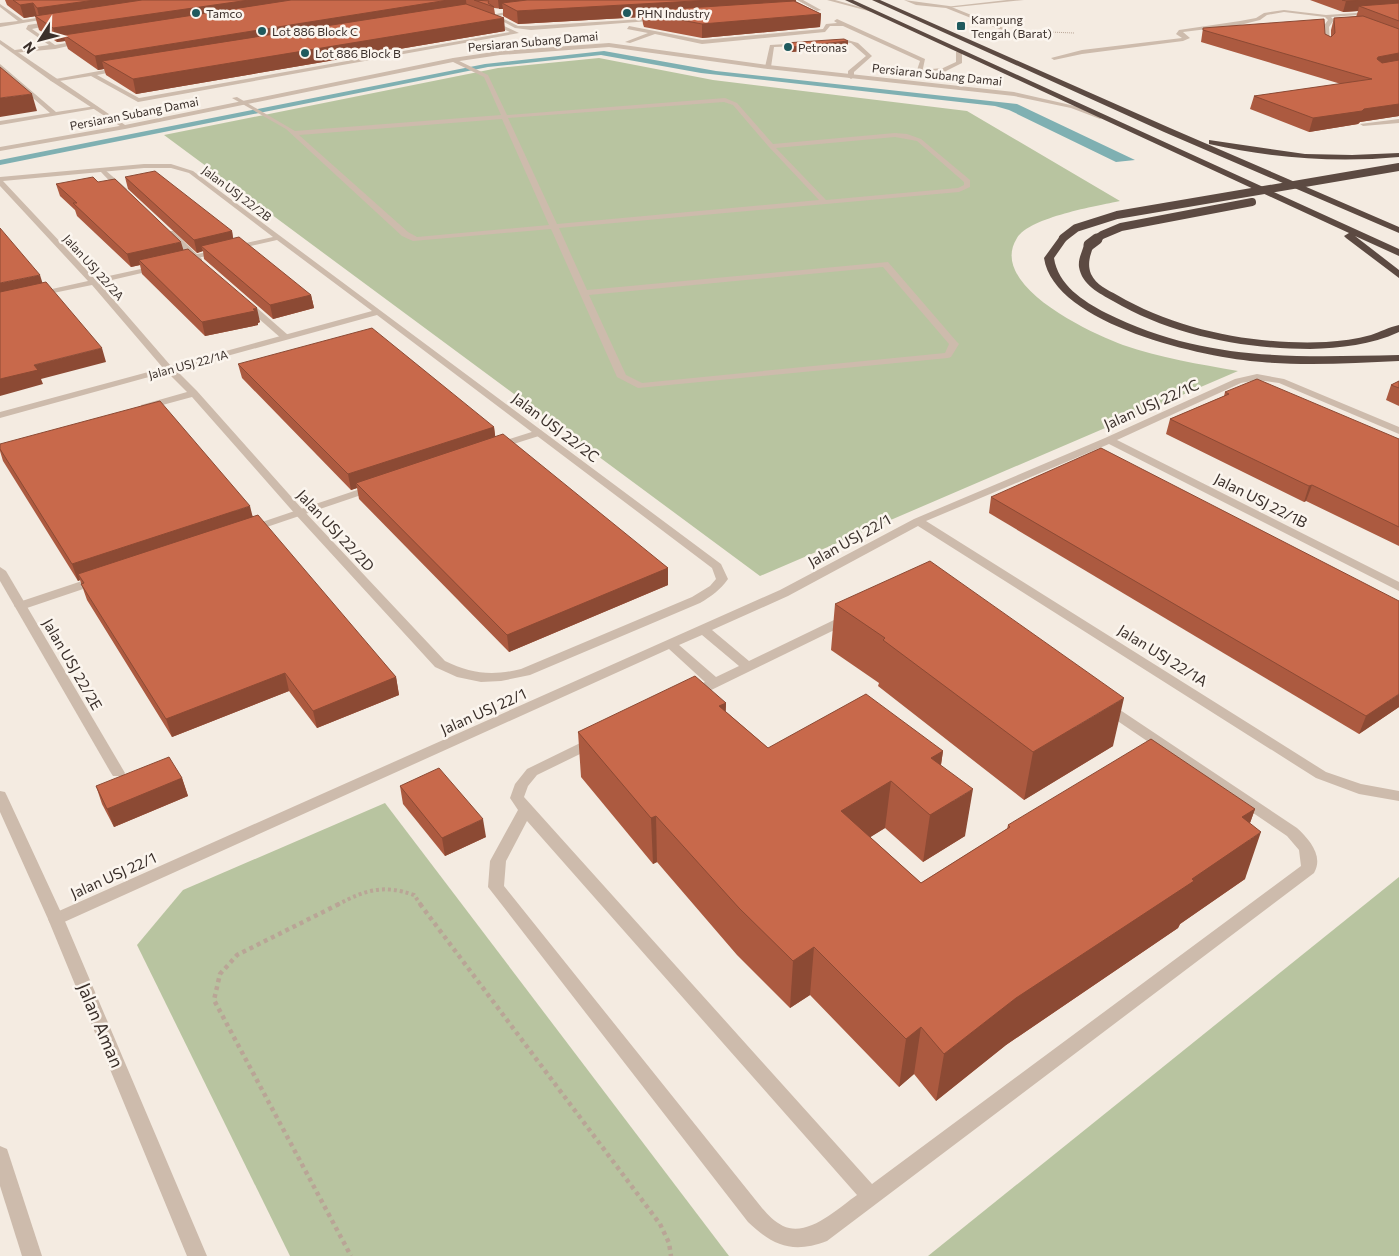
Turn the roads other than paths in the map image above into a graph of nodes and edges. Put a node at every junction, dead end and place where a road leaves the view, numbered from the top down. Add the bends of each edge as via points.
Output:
1 (799, 0) edge
2 (829, 0) edge
3 (848, 0) edge
4 (875, 0) edge
5 (906, 0) edge
6 (1022, 0) edge
7 (1, 4) edge
8 (947, 7) junction
9 (490, 11) edge
10 (810, 11) edge
11 (872, 11) junction
12 (1399, 11) edge
13 (1336, 15) junction
14 (1326, 16) junction
15 (832, 18) dead end
16 (485, 20) edge
17 (670, 20) edge
18 (22, 22) junction
19 (1354, 22) edge
20 (844, 24) junction
21 (0, 25) edge
22 (1008, 31) dead end
23 (655, 32) junction
24 (554, 33) edge
25 (670, 35) junction
26 (93, 41) edge
27 (656, 41) dead end
28 (0, 42) edge
29 (628, 42) junction
30 (828, 42) edge
31 (809, 43) edge
32 (1327, 45) edge
33 (55, 47) junction
34 (15, 52) junction
35 (959, 52) junction
36 (1054, 58) dead end
37 (453, 60) junction
38 (769, 64) junction
39 (0, 66) edge
40 (132, 67) edge
41 (919, 73) junction
42 (92, 74) junction
43 (851, 74) junction
44 (53, 80) junction
45 (235, 98) junction
46 (248, 104) junction
47 (96, 108) junction
48 (153, 114) dead end
49 (54, 115) junction
50 (1100, 116) junction
51 (505, 118) junction
52 (126, 119) dead end
53 (116, 121) junction
54 (1399, 121) edge
55 (0, 123) edge
56 (1363, 124) edge
57 (125, 126) junction
58 (1167, 130) junction
59 (294, 133) junction
60 (0, 142) edge
61 (771, 146) junction
62 (0, 149) edge
63 (1399, 155) edge
64 (1399, 167) edge
65 (102, 170) junction
66 (0, 181) edge
67 (1332, 188) dead end
68 (131, 197) edge
69 (824, 202) junction
70 (1332, 222) junction
71 (159, 224) edge
72 (555, 227) junction
73 (1399, 230) edge
74 (278, 238) junction
75 (1399, 253) edge
76 (195, 258) junction
77 (177, 262) edge
78 (168, 264) edge
79 (203, 264) edge
80 (1399, 275) edge
81 (93, 281) junction
82 (585, 293) junction
83 (28, 297) edge
84 (240, 298) edge
85 (376, 312) junction
86 (1399, 328) edge
87 (285, 337) junction
88 (1399, 358) edge
89 (169, 369) junction
90 (194, 393) junction
91 (136, 409) edge
92 (0, 415) edge
93 (1399, 431) edge
94 (538, 433) junction
95 (1109, 440) junction
96 (483, 451) edge
97 (382, 485) edge
98 (300, 513) junction
99 (918, 521) junction
100 (244, 532) edge
101 (717, 566) joint
102 (0, 571) edge
103 (104, 578) edge
104 (1399, 587) edge
105 (20, 606) junction
106 (704, 630) junction
107 (671, 644) junction
108 (748, 667) junction
109 (714, 683) junction
110 (118, 773) dead end
111 (0, 796) edge
112 (1399, 796) edge
113 (526, 810) junction
114 (56, 919) junction
115 (0, 1155) edge
116 (870, 1196) junction
117 (32, 1256) edge
118 (198, 1256) edge

1 - 10 street via 820,10
2 - 11 street
3 - 11 highway
4 - 58 highway
5 - 8 street
6 - 8 street
7 - 18 street
8 - 22 street
9 - 17 street via 525,9 493,15 517,27 532,28
11 - 35 highway
12 - 13 street
13 - 14 street
13 - 19 street
14 - 32 street via 1331,20 1326,27
14 - 36 street via 1278,12 1240,23 1181,31 1179,34 1187,38 1183,39
15 - 20 street
16 - 42 street via 516,33 138,100
18 - 21 street
18 - 33 street via 57,20 30,26 29,29
20 - 25 street via 828,25 826,30 702,42
20 - 41 street via 923,60
23 - 24 street via 628,28
23 - 25 street
23 - 29 street
25 - 27 street
26 - 33 street
28 - 34 street
29 - 38 street, Persiaran Subang Damai
29 - 45 street, Persiaran Subang Damai via 572,41 469,52
30 - 43 street via 857,42 869,56
31 - 38 street via 772,46
33 - 34 street
34 - 44 street
35 - 41 street, Persiaran Subang Damai via 959,63 954,67
35 - 50 highway
37 - 38 street, Persiaran Subang Damai via 609,45
37 - 46 street, Persiaran Subang Damai
37 - 51 street via 486,76
38 - 43 street, Persiaran Subang Damai
39 - 49 street
40 - 42 street
41 - 43 street, Persiaran Subang Damai
42 - 44 street
43 - 50 street, Persiaran Subang Damai via 1014,94
44 - 47 street
45 - 46 street
45 - 48 street, Persiaran Subang Damai
46 - 57 street, Persiaran Subang Damai
46 - 59 street
47 - 49 street
47 - 53 street
49 - 55 street
50 - 70 highway
51 - 59 street
51 - 61 street via 725,100 735,104
51 - 72 street
52 - 53 street, Persiaran Subang Damai
53 - 57 street
53 - 60 street, Persiaran Subang Damai
54 - 56 street
57 - 62 street, Persiaran Subang Damai
58 - 63 highway via 1228,146 1293,155 1361,159
58 - 73 highway
59 - 72 street via 410,237
61 - 69 street
61 - 69 street via 907,136 919,140 968,182 968,186 959,190
64 - 88 highway, bridge via 1117,215 1076,228 1063,238 1049,258 1052,275 1067,292 1094,310 1160,339 1260,359
65 - 66 street, Jalan USJ 22/2B
65 - 68 street
65 - 74 street, Jalan USJ 22/2B via 159,166 184,169
66 - 81 street, Jalan USJ 22/2A
67 - 86 highway, bridge via 1121,227 1089,244 1084,257 1085,271 1094,286 1149,316 1186,329 1244,341 1322,345 1358,341
69 - 72 street
70 - 75 highway
70 - 80 highway
71 - 76 street
72 - 82 street
74 - 76 street
74 - 85 street, Jalan USJ 22/2B
76 - 77 street
76 - 79 street
78 - 81 street
81 - 83 street
81 - 89 street, Jalan USJ 22/2A
82 - 82 street via 885,264 954,344 948,355 640,386 622,376
84 - 87 street
85 - 87 street, Jalan USJ 22/1A
85 - 94 street, Jalan USJ 22/2C
87 - 89 street, Jalan USJ 22/1A
89 - 90 street, Jalan USJ 22/2D
89 - 92 street, Jalan USJ 22/1A
90 - 91 street
90 - 98 street, Jalan USJ 22/2D
93 - 95 street, Jalan USJ 22/1C via 1282,381 1257,377 1238,381
94 - 96 street
94 - 101 street, Jalan USJ 22/2C
95 - 99 street, Jalan USJ 22/1C
95 - 104 street, Jalan USJ 22/1B
97 - 98 street
98 - 100 street
98 - 101 street, Jalan USJ 22/2D via 440,664 459,674 482,679 500,679 525,672 696,600 714,589 722,579
99 - 106 street, Jalan USJ 22/1 via 821,575
99 - 112 street, Jalan USJ 22/1A via 1321,775 1351,787
102 - 105 street, Jalan USJ 22/2E
103 - 105 street
105 - 110 street, Jalan USJ 22/2E
106 - 107 street, Jalan USJ 22/1
106 - 108 street
107 - 109 street
107 - 114 street, Jalan USJ 22/1
108 - 109 street
108 - 116 street via 896,595 919,589 932,590 1292,832 1311,855 1309,870
109 - 113 street via 532,772 518,790 517,798
111 - 114 street, Jalan Aman
113 - 116 street
113 - 116 street via 498,861 496,887 755,1215 772,1232 793,1240 820,1234
114 - 118 street, Jalan Aman
115 - 117 street

